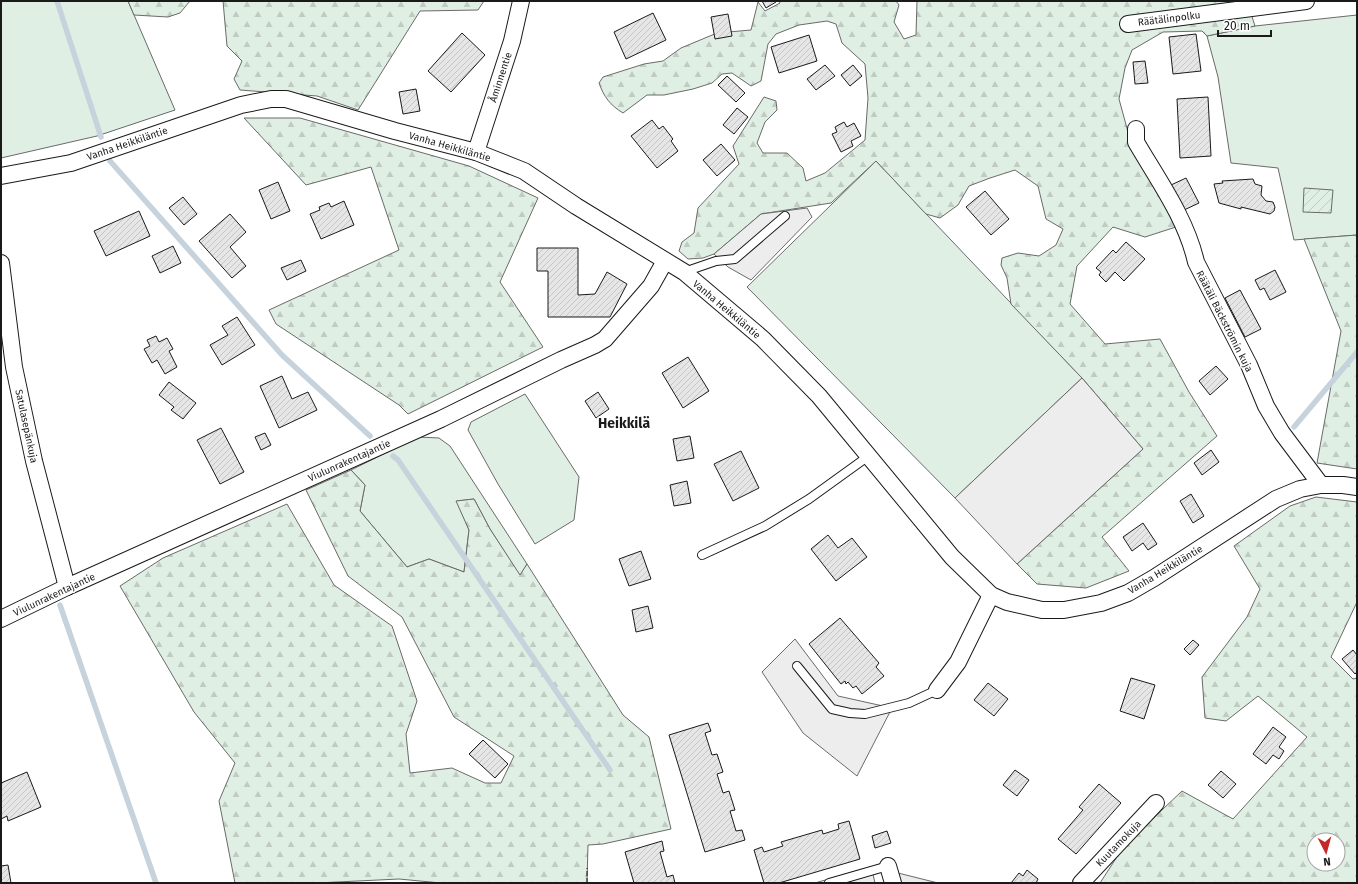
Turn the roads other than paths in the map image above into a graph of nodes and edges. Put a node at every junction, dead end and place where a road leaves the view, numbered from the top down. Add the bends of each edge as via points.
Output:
1 (521, 1) edge
2 (1306, 1) edge
3 (1128, 24) dead end
4 (1136, 129) dead end
5 (476, 152) junction
6 (1, 176) edge
7 (784, 216) dead end
8 (665, 261) junction
9 (1, 263) edge
10 (684, 272) junction
11 (870, 455) junction
12 (1321, 485) junction
13 (1357, 487) edge
14 (702, 555) dead end
15 (67, 587) junction
16 (991, 595) junction
17 (1, 619) edge
18 (797, 666) dead end
19 (937, 690) joint
20 (1156, 803) dead end
21 (888, 866) joint
22 (828, 883) edge
23 (893, 883) edge
24 (1081, 883) edge

1 - 5 street, Åminnentie via 512,41
2 - 3 street, Räätälinpolku
4 - 12 street, Räätäli Bäckströmin kuja via 1136,142 1185,226 1196,262 1249,365 1266,406 1282,433
5 - 6 street, Vanha Heikkiläntie via 286,99 271,99 220,111 71,163
5 - 8 street, Vanha Heikkiläntie via 524,171
7 - 10 lane via 735,259 716,261
8 - 10 street, Vanha Heikkiläntie
8 - 15 street, Viulunrakentajantie via 651,286 605,339 595,345 441,419
9 - 15 street, Satulasepänkuja via 14,367 34,461
10 - 11 street, Vanha Heikkiläntie via 763,339 819,396
11 - 14 lane via 803,503 765,526
11 - 16 street, Vanha Heikkiläntie via 952,557
12 - 13 street, Vanha Heikkiläntie
12 - 16 street, Vanha Heikkiläntie via 1300,489 1276,499 1154,578 1101,603 1064,610 1042,610 1021,606
15 - 17 street, Viulunrakentajantie
16 - 19 street via 958,662
18 - 19 lane via 832,710 865,714 909,703
20 - 24 street, Kuutamokuja
21 - 22 lane
21 - 23 street

